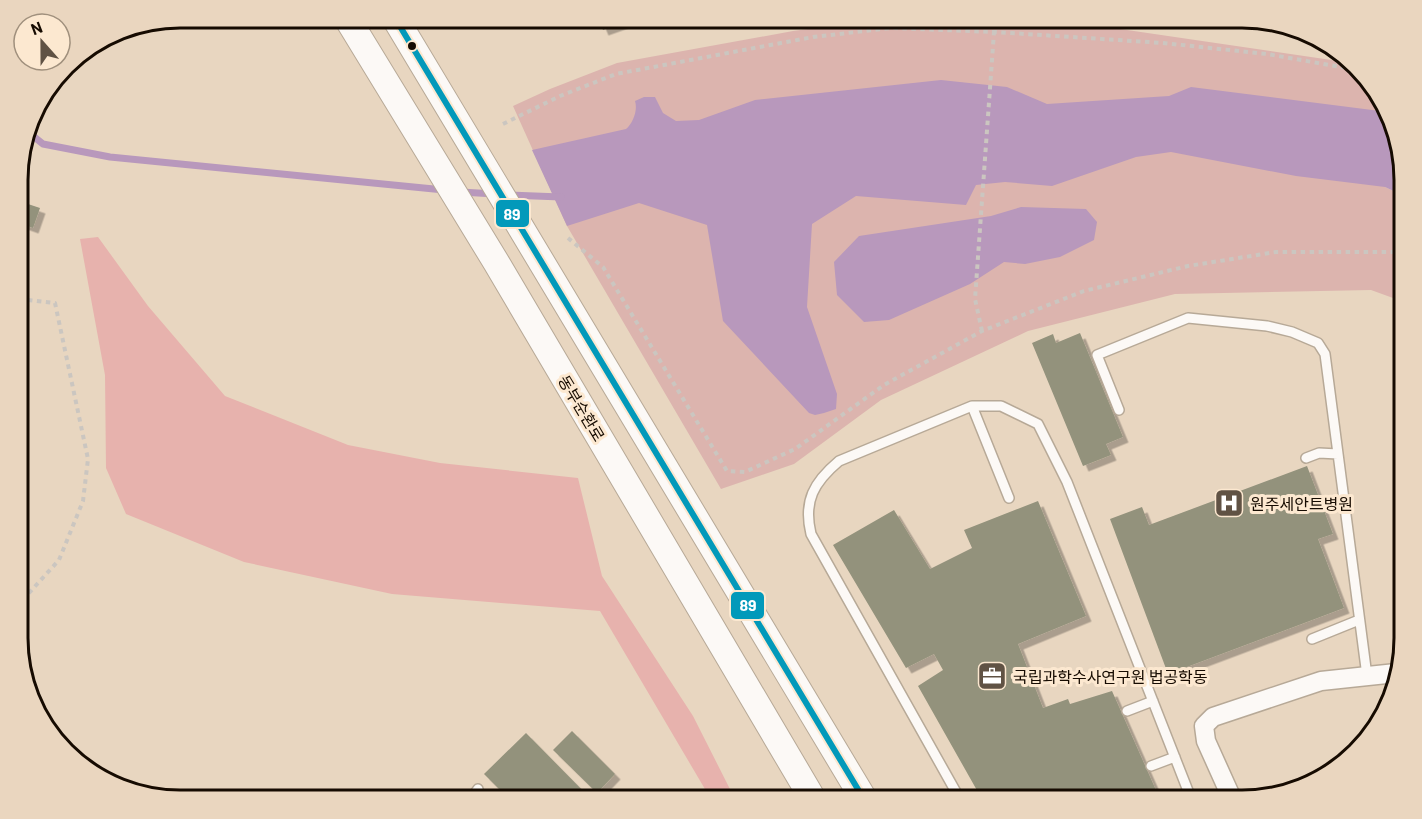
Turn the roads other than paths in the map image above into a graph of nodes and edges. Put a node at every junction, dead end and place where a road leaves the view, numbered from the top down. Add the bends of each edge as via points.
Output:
1 (353, 28) edge
2 (402, 28) edge
3 (972, 406) junction
4 (1119, 410) dead end
5 (1338, 454) junction
6 (1306, 458) dead end
7 (1009, 498) dead end
8 (1359, 620) junction
9 (1312, 639) dead end
10 (1389, 674) edge
11 (1367, 676) junction
12 (1153, 701) junction
13 (1127, 711) dead end
14 (1175, 757) junction
15 (1151, 766) dead end
16 (808, 790) edge
17 (858, 790) edge
18 (955, 790) edge
19 (1188, 790) edge
20 (1228, 790) edge

1 - 16 street, 동부순환로
2 - 17 street
3 - 7 lane
3 - 12 lane via 1001,406 1038,424 1067,482
3 - 18 lane via 840,461 822,475 810,498 808,521 811,534
4 - 5 lane via 1097,354 1188,318 1268,326 1318,343 1325,354
5 - 6 lane via 1319,453
5 - 8 lane
8 - 9 lane
8 - 11 lane
10 - 11 street
11 - 20 street via 1321,681 1213,717 1204,726 1206,741
12 - 13 lane
12 - 14 lane
14 - 15 lane
14 - 19 lane

